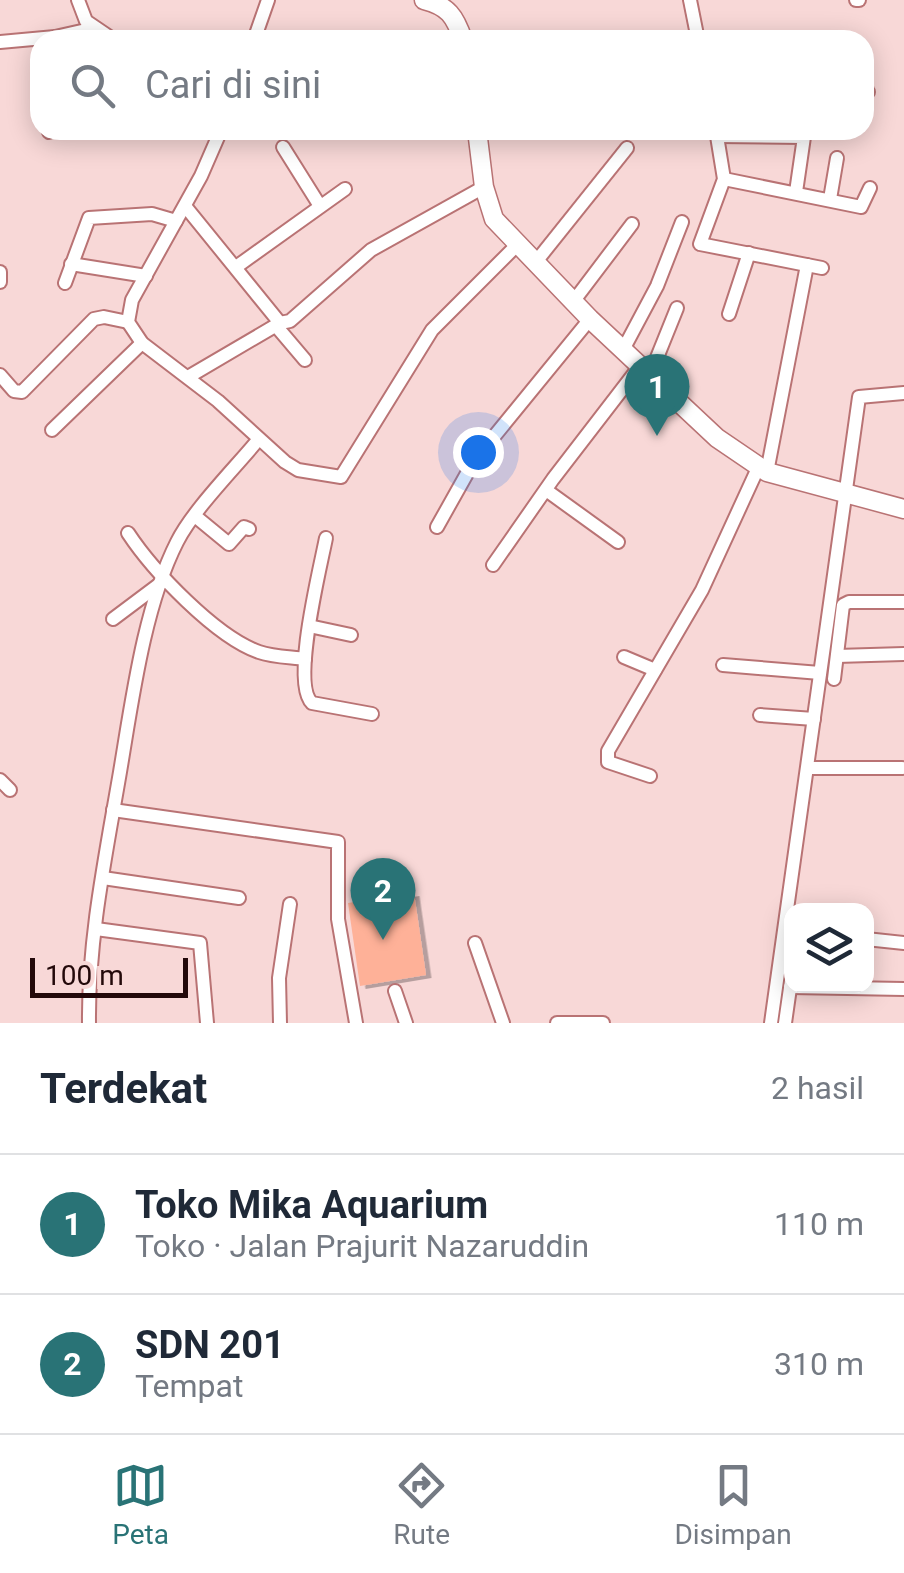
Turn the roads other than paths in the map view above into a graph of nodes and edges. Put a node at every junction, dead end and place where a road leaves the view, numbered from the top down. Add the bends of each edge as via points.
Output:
1 (78, 0) edge
2 (268, 0) edge
3 (424, 0) edge
4 (690, 0) edge
5 (91, 30) edge
6 (258, 30) edge
7 (458, 30) edge
8 (696, 30) edge
9 (30, 40) edge
10 (0, 42) edge
11 (216, 140) edge
12 (477, 140) edge
13 (718, 140) edge
14 (804, 140) edge
15 (283, 147) dead end
16 (627, 148) dead end
17 (837, 158) dead end
18 (724, 180) junction
19 (484, 187) junction
20 (345, 188) dead end
21 (870, 188) dead end
22 (796, 192) junction
23 (830, 198) junction
24 (185, 206) junction
25 (320, 206) junction
26 (176, 222) junction
27 (682, 222) dead end
28 (632, 224) dead end
29 (517, 246) junction
30 (749, 254) junction
31 (535, 263) junction
32 (70, 264) junction
33 (807, 265) junction
34 (236, 267) junction
35 (822, 268) dead end
36 (0, 272) edge
37 (146, 276) junction
38 (0, 282) edge
39 (65, 283) dead end
40 (573, 302) junction
41 (677, 308) dead end
42 (729, 314) dead end
43 (590, 319) junction
44 (128, 322) junction
45 (278, 325) junction
46 (142, 343) junction
47 (624, 348) junction
48 (305, 360) dead end
49 (645, 370) junction
50 (0, 375) edge
51 (188, 377) junction
52 (904, 393) edge
53 (52, 430) dead end
54 (258, 440) junction
55 (762, 470) junction
56 (546, 490) junction
57 (844, 495) junction
58 (904, 509) edge
59 (196, 516) junction
60 (437, 527) dead end
61 (249, 529) dead end
62 (128, 533) dead end
63 (326, 538) dead end
64 (618, 542) dead end
65 (494, 565) dead end
66 (162, 581) junction
67 (904, 602) edge
68 (113, 620) dead end
69 (309, 626) junction
70 (350, 635) dead end
71 (904, 654) edge
72 (836, 656) junction
73 (624, 657) dead end
74 (306, 659) junction
75 (723, 665) dead end
76 (655, 670) junction
77 (820, 673) junction
78 (834, 679) dead end
79 (372, 714) dead end
80 (760, 715) dead end
81 (814, 719) junction
82 (808, 768) junction
83 (902, 768) edge
84 (650, 776) dead end
85 (113, 810) junction
86 (103, 878) junction
87 (239, 898) dead end
88 (290, 904) dead end
89 (96, 929) junction
90 (874, 940) edge
91 (475, 942) dead end
92 (904, 943) edge
93 (874, 986) edge
94 (904, 988) edge
95 (396, 990) dead end
96 (789, 993) edge
97 (88, 1023) edge
98 (207, 1023) edge
99 (280, 1023) edge
100 (356, 1023) edge
101 (406, 1023) edge
102 (503, 1023) edge
103 (557, 1023) edge
104 (603, 1023) edge
105 (771, 1023) edge
106 (785, 1023) edge

1 - 5 street
2 - 6 street
3 - 7 street via 441,4
4 - 8 street
9 - 10 street
11 - 24 street
12 - 19 street
13 - 18 street
14 - 22 street
15 - 25 street
16 - 31 street
17 - 23 street
18 - 22 street
18 - 30 street via 700,244
19 - 29 street via 494,219
19 - 45 street via 385,241
20 - 25 street
21 - 23 street via 862,207
22 - 23 street
24 - 26 street
24 - 34 street
25 - 34 street
26 - 32 street via 152,214 88,218
26 - 37 street
27 - 47 street
28 - 40 street
29 - 31 street
29 - 54 street via 432,330 341,477 298,470
30 - 33 street
30 - 42 street
31 - 40 street
32 - 37 street
32 - 39 street
33 - 35 street
33 - 55 street
34 - 45 street
36 - 38 street
37 - 44 street
40 - 43 street
41 - 49 street
43 - 47 street
43 - 60 street via 474,462
44 - 46 street
44 - 50 street via 94,320 22,392
45 - 48 street
45 - 51 street
46 - 51 street
46 - 53 street
47 - 49 street
49 - 55 street
49 - 56 street
51 - 54 street
52 - 57 street via 859,397
54 - 59 street
55 - 57 street
55 - 76 street
56 - 64 street
56 - 65 street
57 - 58 street
57 - 77 street
59 - 61 street via 230,544 244,526
59 - 66 street via 178,539
62 - 66 street
63 - 69 street
66 - 68 street
66 - 74 street via 234,640 261,653
66 - 85 street via 138,664
67 - 72 street via 845,602
69 - 70 street
69 - 74 street
71 - 72 street
72 - 78 street
73 - 76 street
74 - 79 street via 307,700
75 - 77 street
76 - 84 street via 606,757
77 - 81 street
80 - 81 street
81 - 82 street
82 - 83 street
82 - 105 street
85 - 86 street
85 - 100 street via 338,842 338,919
86 - 87 street
86 - 89 street
88 - 99 street
89 - 97 street
89 - 98 street via 200,943
90 - 92 street
91 - 102 street
93 - 94 street
95 - 101 street
96 - 106 street
103 - 104 street

